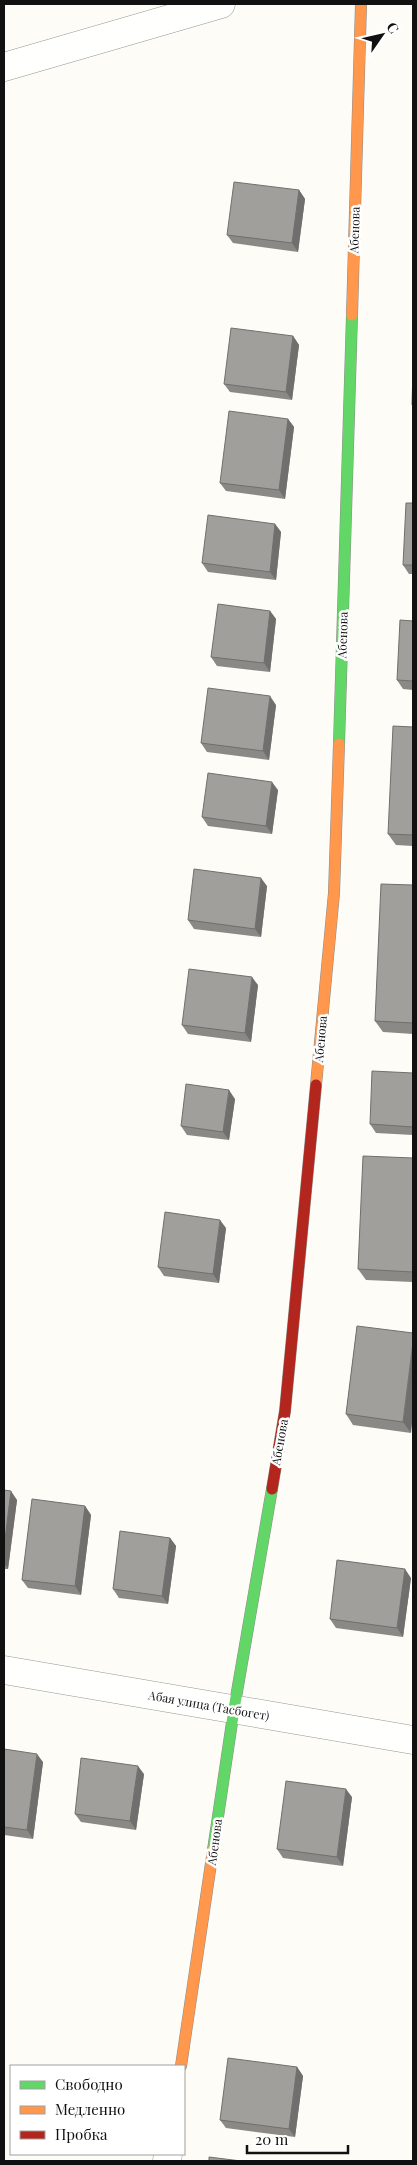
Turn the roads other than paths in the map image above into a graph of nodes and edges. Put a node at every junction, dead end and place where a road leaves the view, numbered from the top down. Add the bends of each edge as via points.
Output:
1 (221, 4) edge
2 (361, 4) edge
3 (4, 67) edge
4 (4, 1670) edge
5 (234, 1709) junction
6 (413, 1740) edge
7 (181, 2065) edge

1 - 3 street
2 - 5 street, Абенова via 334,893 285,1411
4 - 5 street, Абая улица (Тасбогет)
5 - 6 street, Абая улица (Тасбогет)
5 - 7 street, Абенова

